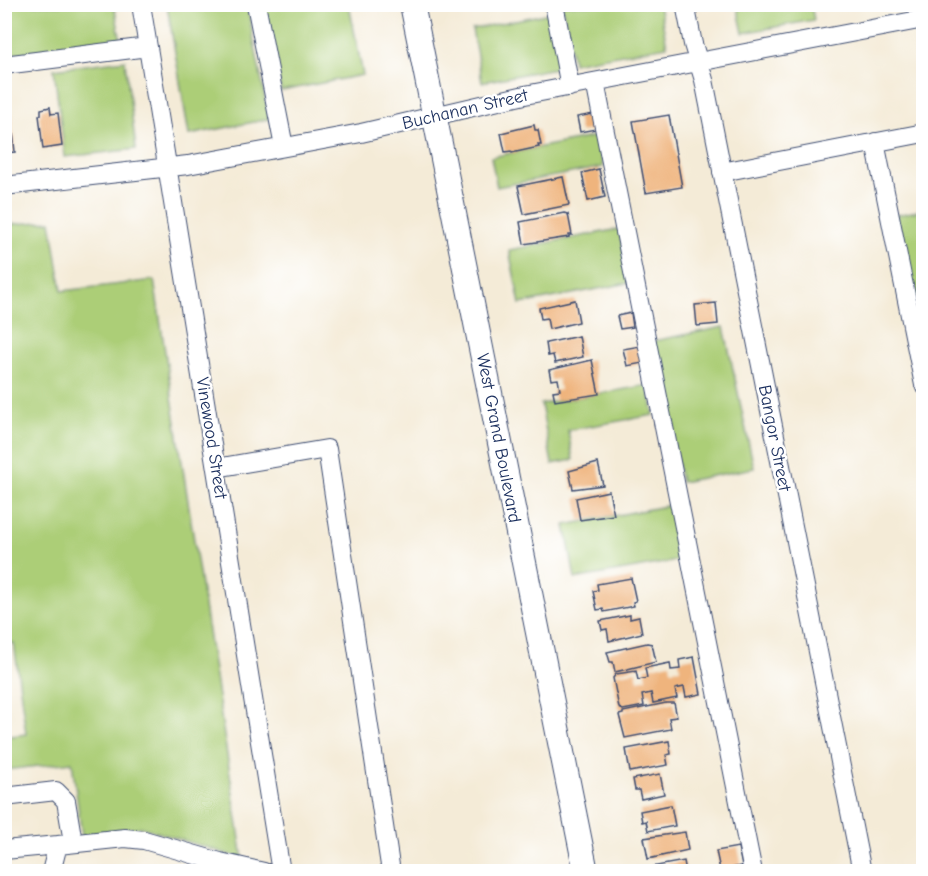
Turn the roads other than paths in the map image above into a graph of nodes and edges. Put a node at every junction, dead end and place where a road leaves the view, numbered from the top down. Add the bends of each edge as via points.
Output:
1 (141, 4) edge
2 (256, 4) edge
3 (412, 4) edge
4 (554, 4) edge
5 (685, 4) edge
6 (924, 19) edge
7 (148, 47) junction
8 (698, 62) junction
9 (4, 65) edge
10 (595, 82) junction
11 (570, 87) junction
12 (435, 116) junction
13 (924, 133) edge
14 (875, 142) junction
15 (284, 147) junction
16 (169, 168) junction
17 (722, 172) junction
18 (4, 186) edge
19 (924, 385) edge
20 (216, 468) junction
21 (4, 797) edge
22 (66, 844) junction
23 (4, 850) edge
24 (51, 872) edge
25 (264, 872) edge
26 (281, 872) edge
27 (391, 872) edge
28 (586, 872) edge
29 (753, 872) edge
30 (862, 872) edge

1 - 7 street, Vinewood Street
2 - 15 street
3 - 12 main road, West Grand Boulevard
4 - 11 street
5 - 8 street, Bangor Street
6 - 8 street, Buchanan Street
7 - 9 street
7 - 16 street, Vinewood Street
8 - 10 street, Buchanan Street
8 - 17 street, Bangor Street
10 - 11 street, Buchanan Street
10 - 29 street
11 - 12 street, Buchanan Street
12 - 15 street, Buchanan Street
12 - 28 main road, West Grand Boulevard
13 - 14 street
14 - 17 street
14 - 19 street
15 - 16 street, Buchanan Street
16 - 18 street, Buchanan Street
16 - 20 street, Vinewood Street
17 - 30 street, Bangor Street
20 - 26 street, Vinewood Street
20 - 27 street via 327,449
21 - 22 street via 56,791 66,801
22 - 23 street
22 - 24 street
22 - 25 street via 144,840

